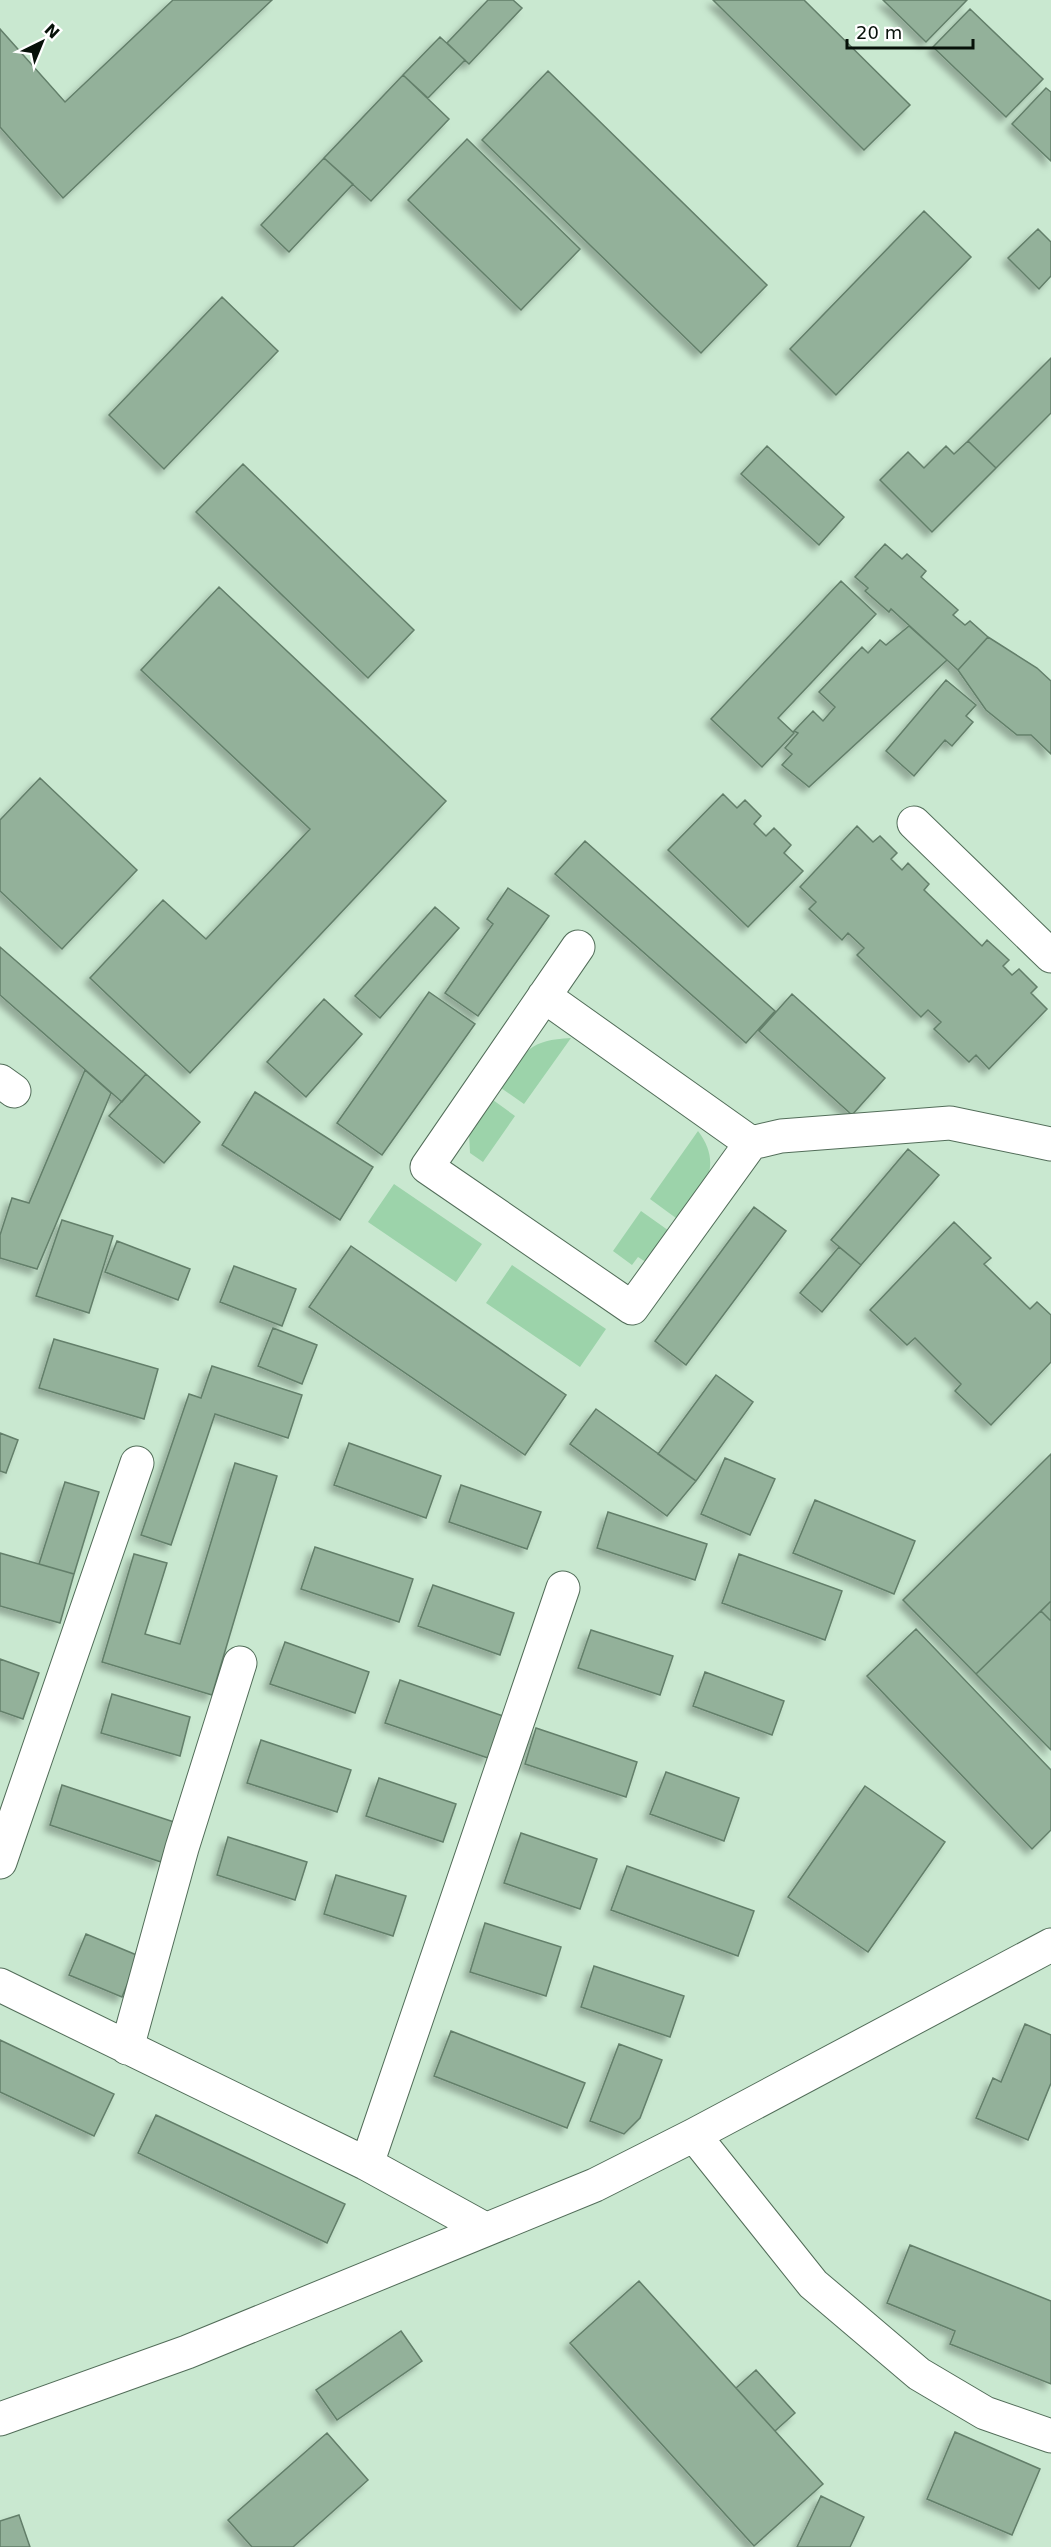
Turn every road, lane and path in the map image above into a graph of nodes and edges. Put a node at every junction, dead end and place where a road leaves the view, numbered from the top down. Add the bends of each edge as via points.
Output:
1 (914, 822) dead end
2 (578, 947) dead end
3 (1051, 956) edge
4 (544, 996) junction
5 (766, 1140) junction
6 (1051, 1144) edge
7 (137, 1463) dead end
8 (563, 1588) dead end
9 (240, 1663) dead end
10 (0, 1862) edge
11 (1051, 1945) edge
12 (0, 1985) edge
13 (127, 2048) junction
14 (694, 2135) junction
15 (367, 2164) junction
16 (485, 2229) junction
17 (0, 2419) edge
18 (1051, 2436) edge

1 - 3 street
2 - 4 street
4 - 5 street
4 - 5 street via 427,1167 632,1308
5 - 6 street via 950,1123
7 - 10 street
8 - 15 street
9 - 13 street via 182,1848
11 - 14 street
12 - 13 street
13 - 15 street
14 - 16 street via 595,2185
14 - 18 street via 813,2284 919,2374 985,2413
15 - 16 street
16 - 17 street via 187,2352

